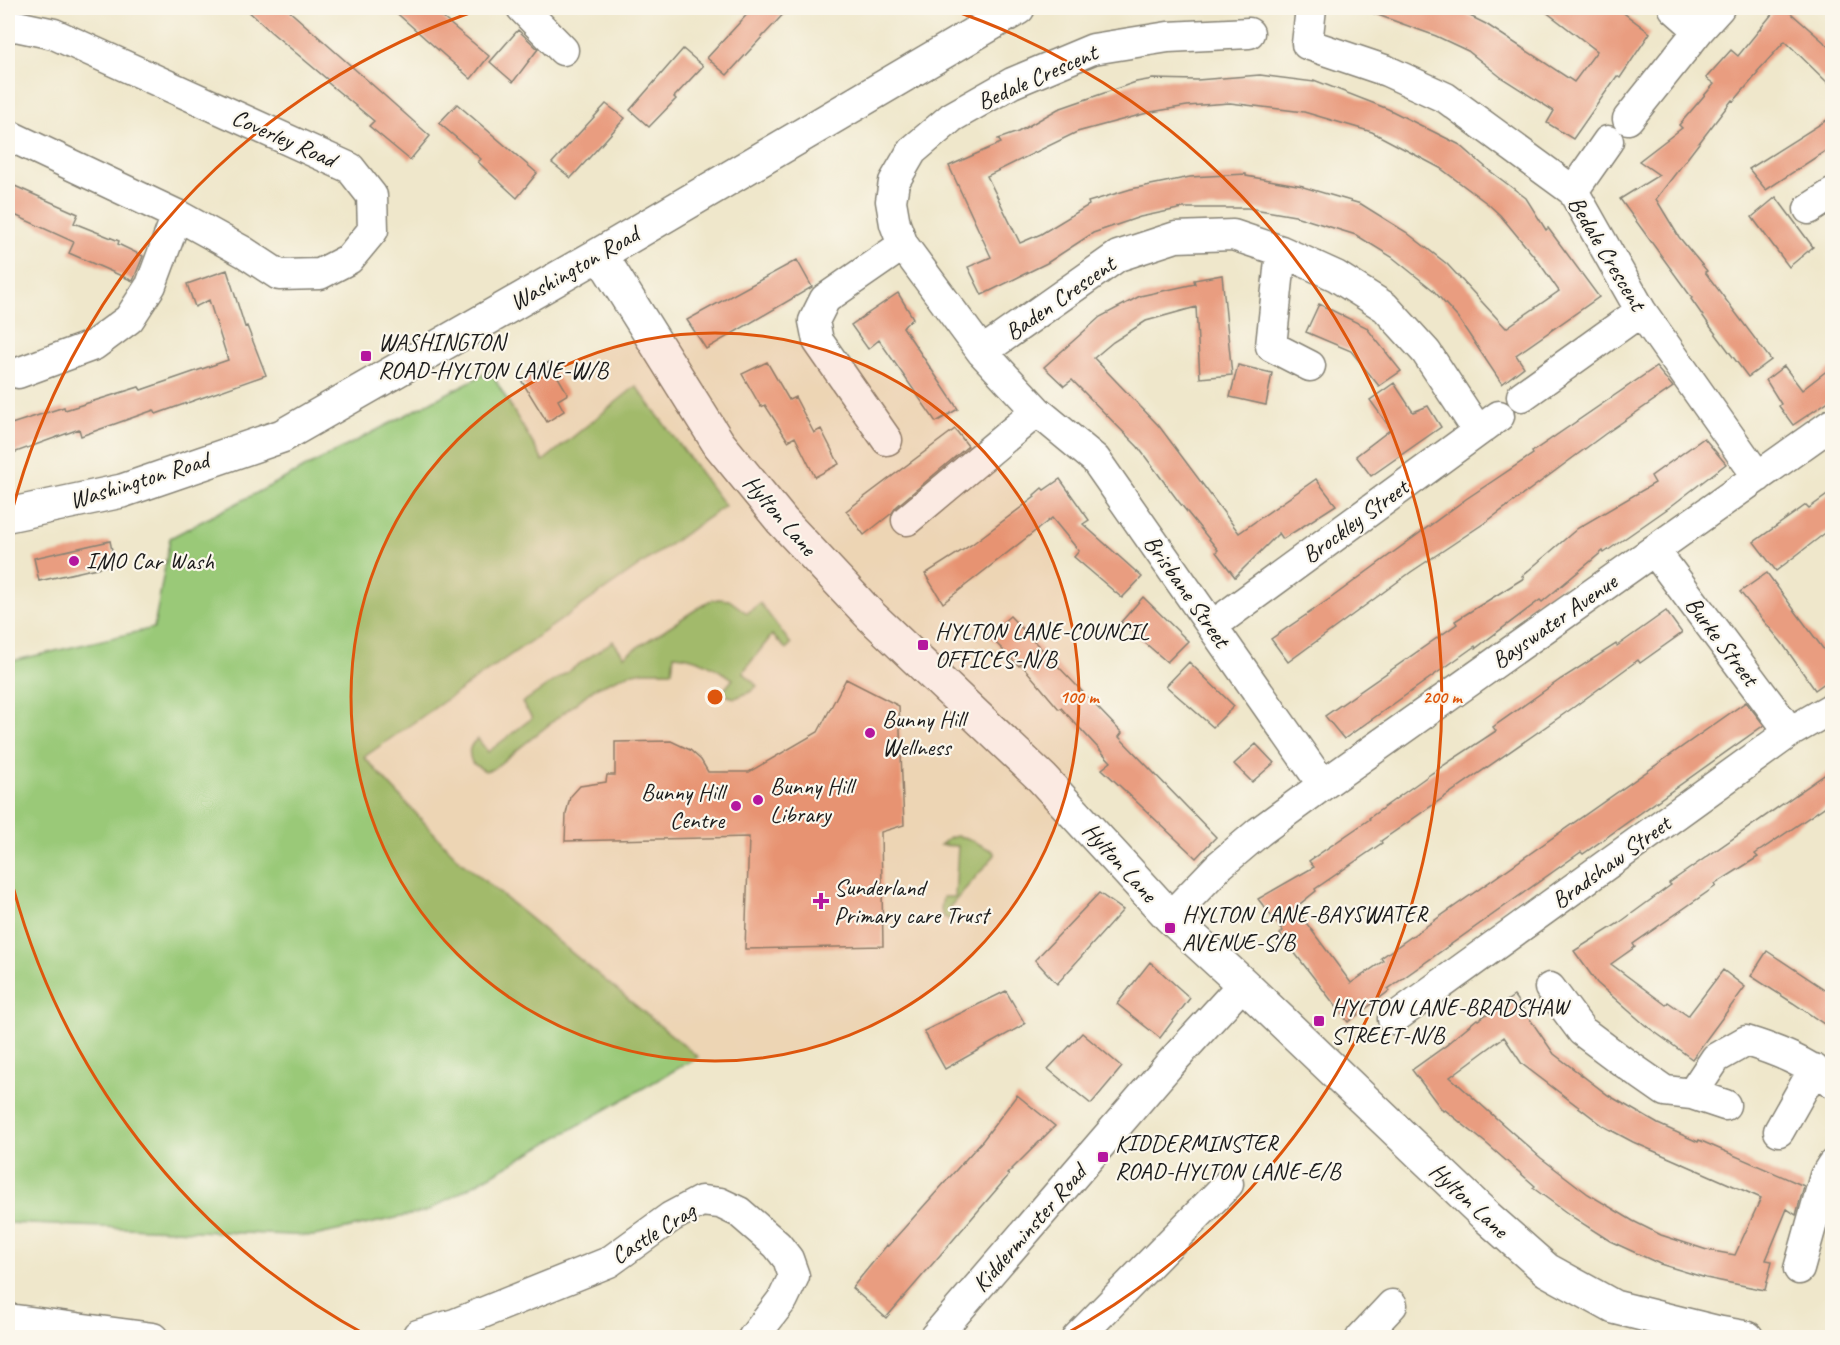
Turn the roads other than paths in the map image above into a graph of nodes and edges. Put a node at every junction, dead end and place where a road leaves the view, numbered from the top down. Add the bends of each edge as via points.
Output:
1 (522, 8) edge
2 (1018, 8) edge
3 (1311, 8) edge
4 (1674, 8) edge
5 (1719, 8) edge
6 (8, 27) edge
7 (1699, 30) junction
8 (1249, 33) dead end
9 (563, 50) dead end
10 (1628, 119) dead end
11 (8, 135) edge
12 (1608, 141) dead end
13 (912, 151) joint
14 (1573, 191) junction
15 (177, 215) junction
16 (903, 245) junction
17 (1281, 251) junction
18 (600, 254) junction
19 (1641, 311) junction
20 (982, 352) junction
21 (1310, 366) dead end
22 (18, 373) dead end
23 (1522, 396) dead end
24 (1037, 411) junction
25 (1488, 424) joint
26 (1833, 424) edge
27 (887, 440) dead end
28 (1758, 477) junction
29 (8, 515) edge
30 (907, 520) dead end
31 (1654, 550) junction
32 (1212, 626) junction
33 (1833, 708) edge
34 (1790, 732) junction
35 (1323, 784) junction
36 (1170, 917) junction
37 (1243, 984) junction
38 (1550, 988) dead end
39 (1393, 1019) dead end
40 (1823, 1076) edge
41 (1692, 1094) junction
42 (1725, 1106) dead end
43 (1779, 1131) dead end
44 (1833, 1165) edge
45 (1228, 1184) dead end
46 (1800, 1269) dead end
47 (1392, 1305) dead end
48 (13, 1326) edge
49 (947, 1333) edge
50 (415, 1337) edge
51 (153, 1338) edge
52 (753, 1338) edge
53 (1077, 1338) edge
54 (1361, 1338) edge
55 (1747, 1338) edge

1 - 9 street
2 - 18 street, Washington Road
3 - 14 street, Bedale Crescent via 1307,44 1387,71 1446,98
4 - 7 street
5 - 7 street
6 - 15 street, Coverley Road via 54,34 350,168 372,196 373,230 349,259 320,273 279,275
7 - 10 street
8 - 13 street, Bedale Crescent via 1168,37 1093,49 1012,83 962,111
11 - 15 street, Coverley Road
12 - 14 street
13 - 16 street, Brisbane Street via 894,182 891,201
14 - 19 street, Bedale Crescent
15 - 22 street via 151,285 129,319 94,345
16 - 20 street, Brisbane Street
16 - 27 street via 825,299 814,321 818,341
17 - 20 street, Baden Crescent via 1233,236 1176,237 1118,256
17 - 21 street via 1270,346
17 - 25 street, Baden Crescent via 1336,276 1385,307
18 - 29 street, Washington Road via 282,436 122,491
18 - 36 street, Hylton Lane via 720,444 782,521 865,610 1042,778
19 - 23 street
19 - 28 street, Bedale Crescent
20 - 24 street, Brisbane Street
24 - 30 street
24 - 32 street, Brisbane Street via 1095,459
25 - 32 street, Brockley Street
26 - 28 street, Bayswater Avenue
28 - 31 street, Bayswater Avenue
31 - 34 street, Burke Street
31 - 35 street, Bayswater Avenue
32 - 35 street, Brisbane Street
33 - 34 street, Bradshaw Street
34 - 39 street, Bradshaw Street via 1511,949
35 - 36 street, Bayswater Avenue via 1220,865
36 - 37 street, Hylton Lane
37 - 49 street, Kidderminster Road via 1169,1065
37 - 55 street, Hylton Lane via 1487,1218 1547,1270 1614,1307
38 - 41 street via 1582,1031 1622,1062 1665,1091
40 - 41 street via 1775,1050 1746,1041 1716,1058
40 - 43 street
41 - 42 street
44 - 46 street via 1825,1176
45 - 53 street
47 - 54 street
48 - 51 street
50 - 52 street, Castle Crag via 609,1262 671,1217 701,1201 720,1203 739,1212 788,1259 794,1276 783,1299

